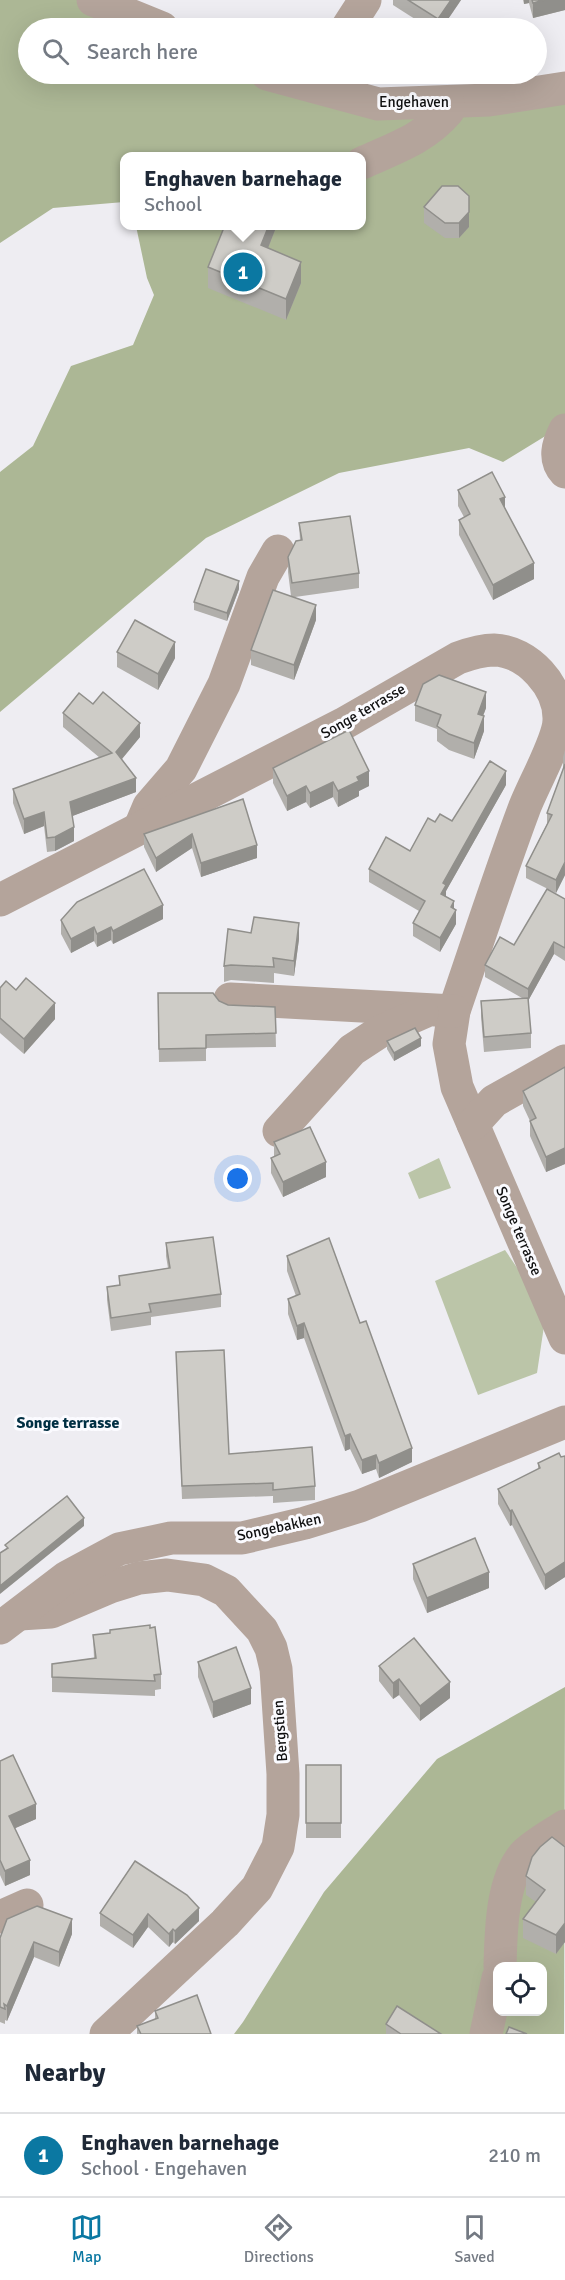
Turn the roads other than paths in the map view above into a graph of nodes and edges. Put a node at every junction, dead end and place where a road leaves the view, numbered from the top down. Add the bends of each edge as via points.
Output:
1 (93, 0) edge
2 (365, 0) edge
3 (129, 8) edge
4 (146, 18) edge
5 (353, 18) edge
6 (327, 84) edge
7 (565, 88) edge
8 (448, 103) junction
9 (366, 161) edge
10 (565, 430) edge
11 (565, 472) edge
12 (278, 550) dead end
13 (562, 720) edge
14 (140, 827) junction
15 (0, 900) edge
16 (230, 999) dead end
17 (440, 1011) junction
18 (565, 1061) edge
19 (474, 1124) junction
20 (279, 1131) dead end
21 (565, 1338) edge
22 (565, 1422) edge
23 (10, 1621) edge
24 (565, 1826) edge
25 (500, 1962) edge
26 (493, 2001) edge
27 (106, 2034) edge
28 (486, 2034) edge

1 - 3 street
2 - 5 street
3 - 4 street
6 - 8 street, Engehaven via 378,104
7 - 8 street, Engehaven
8 - 9 street via 448,111 427,132
10 - 11 street via 558,445 560,466
12 - 14 street via 263,577 224,684 181,769 149,806
13 - 14 street, Songe terrasse via 548,683 530,664 495,650 475,652
13 - 17 street, Songe terrasse
14 - 15 street, Songe terrasse
16 - 17 street
17 - 19 street, Songe terrasse via 457,1087
17 - 20 street via 381,1031 352,1050
18 - 19 street via 500,1097
19 - 21 street, Songe terrasse
22 - 23 street, Songebakken via 360,1506 305,1524 242,1538 171,1538 119,1549 67,1577
23 - 27 street, Bergstien via 51,1612 139,1578 167,1575 204,1580 226,1592 262,1630 271,1648 283,1774 278,1847 257,1888 225,1923
24 - 25 street via 523,1856 510,1879
26 - 28 street

